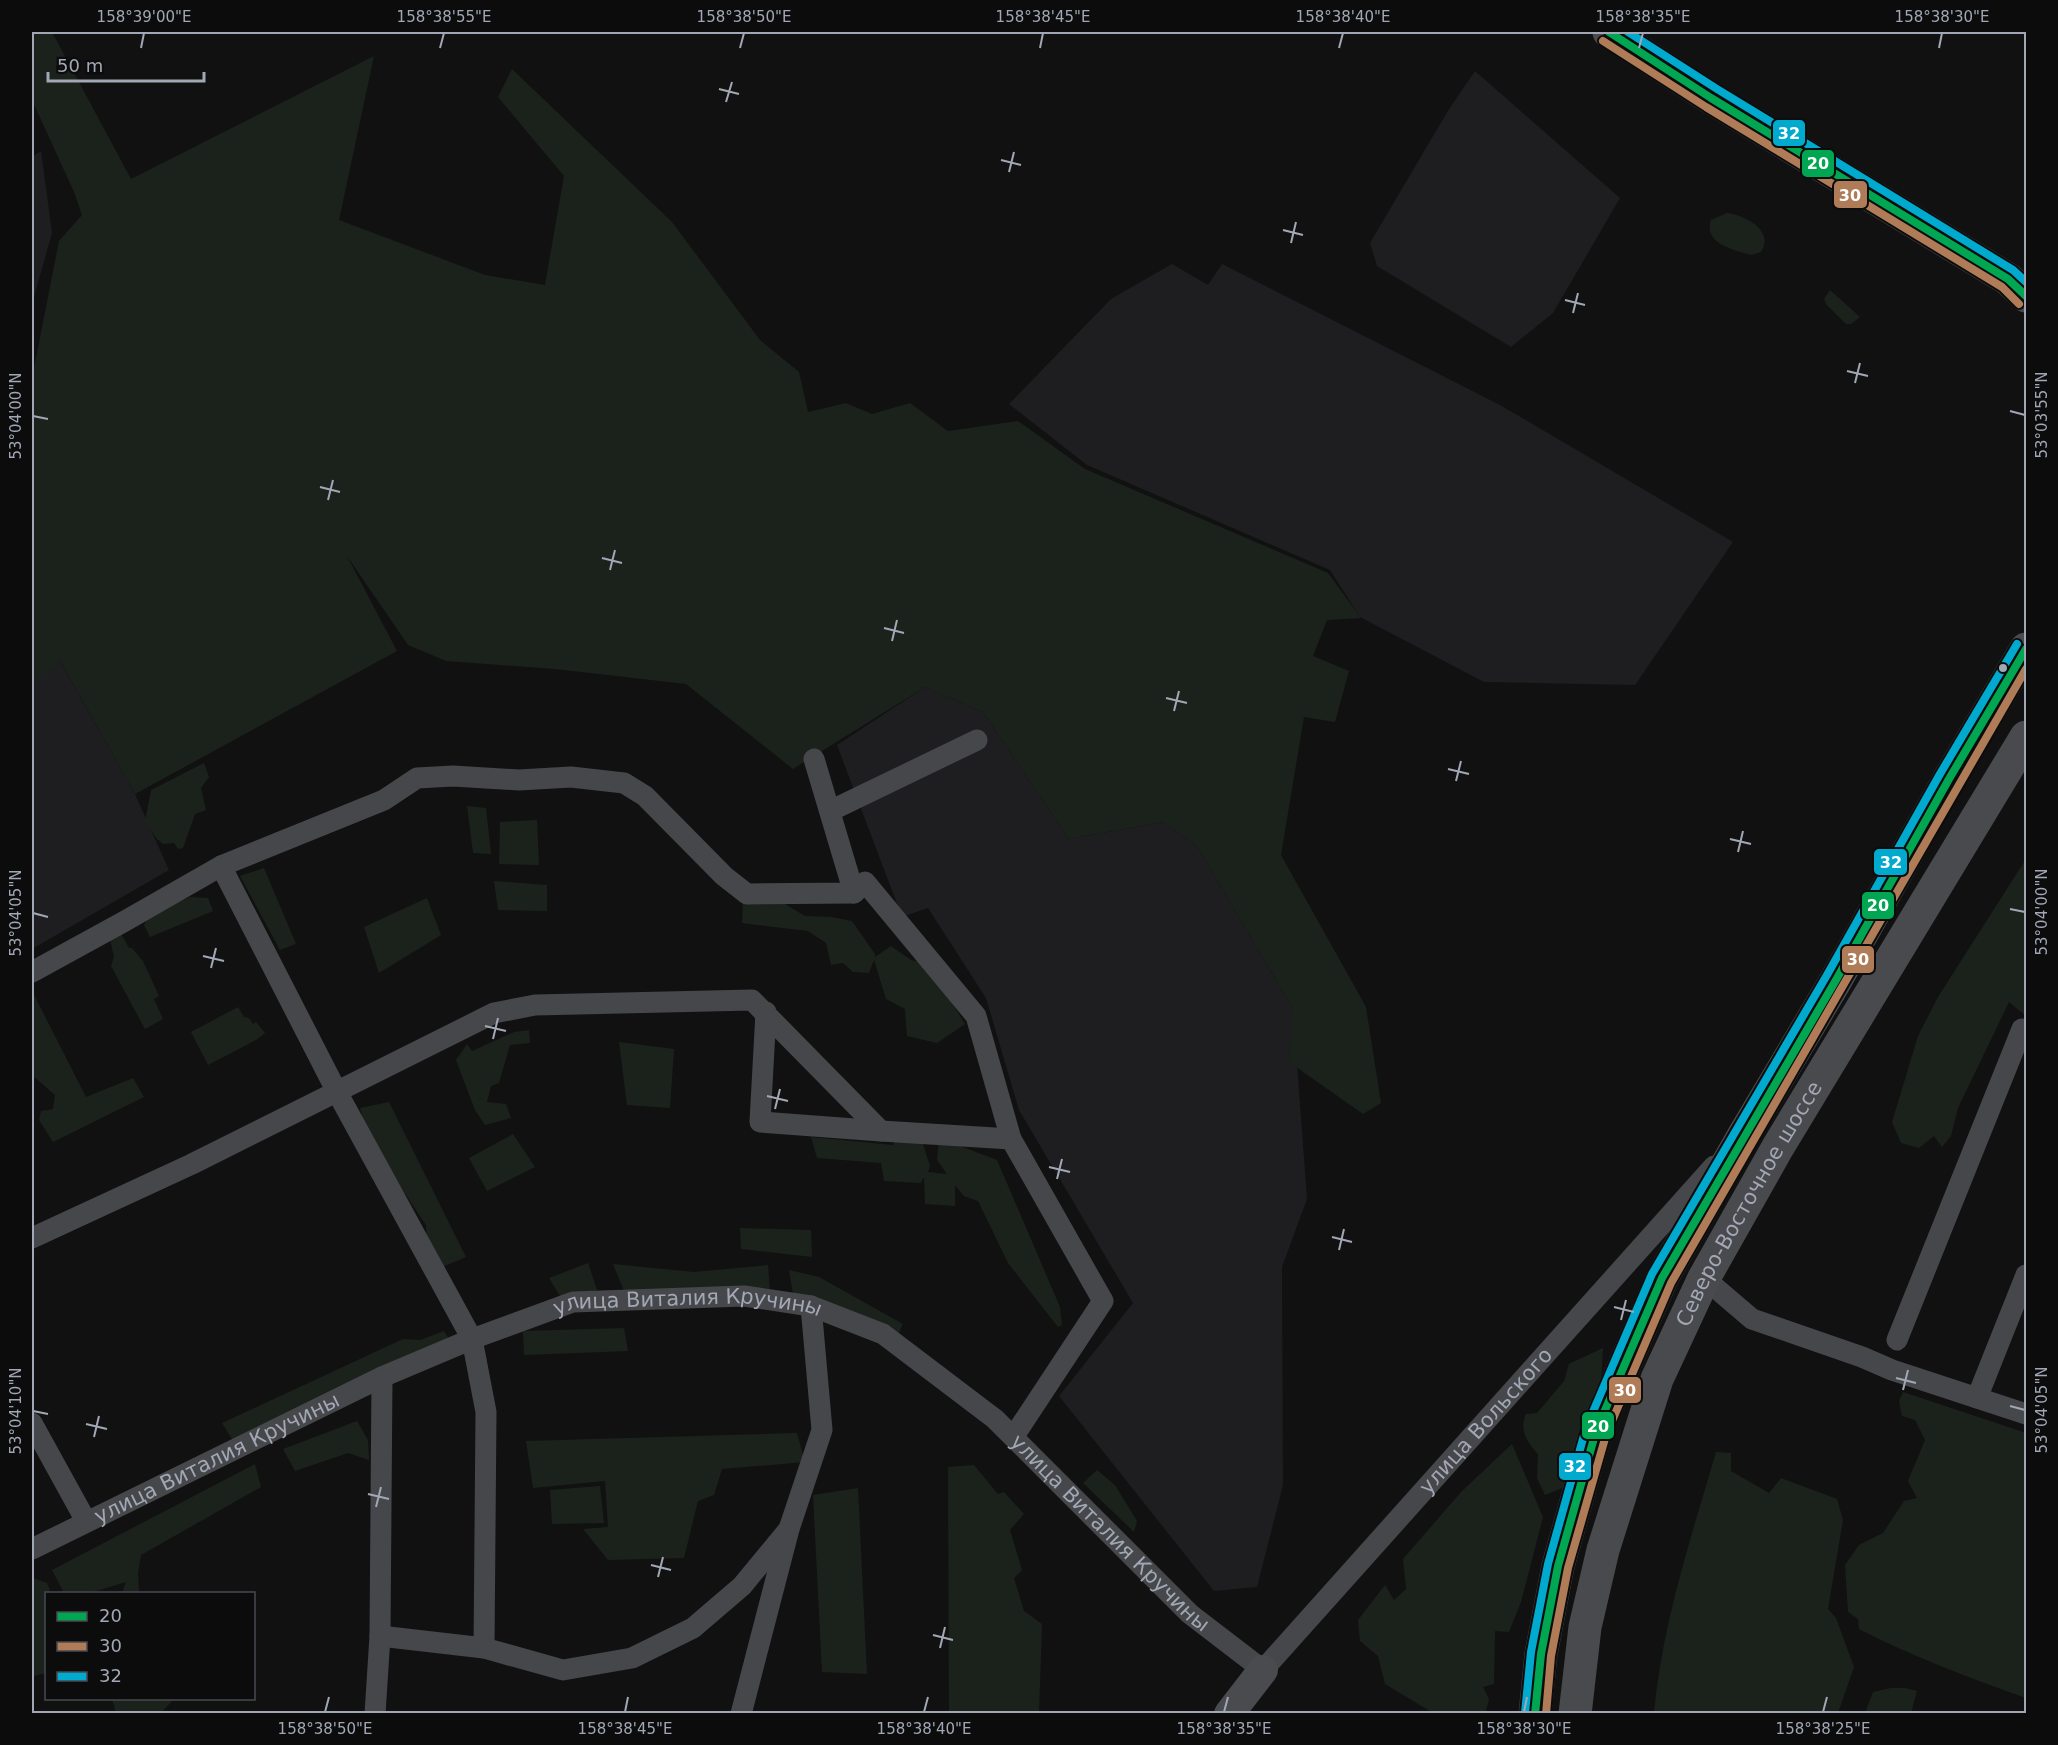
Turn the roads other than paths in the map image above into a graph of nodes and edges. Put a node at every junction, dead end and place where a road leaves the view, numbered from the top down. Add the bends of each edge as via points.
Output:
1 (1610, 32) edge
2 (2020, 286) edge
3 (2026, 649) edge
4 (2026, 737) edge
5 (978, 740) dead end
6 (814, 759) dead end
7 (830, 811) junction
8 (221, 866) junction
9 (854, 893) junction
10 (32, 972) edge
11 (766, 1012) junction
12 (2026, 1031) edge
13 (337, 1092) junction
14 (881, 1131) junction
15 (1744, 1133) junction
16 (1011, 1139) junction
17 (32, 1238) edge
18 (2026, 1275) edge
19 (1704, 1278) junction
20 (811, 1306) junction
21 (472, 1340) junction
22 (1897, 1340) dead end
23 (382, 1377) junction
24 (1977, 1398) junction
25 (2026, 1414) edge
26 (32, 1423) edge
27 (1014, 1436) junction
28 (86, 1521) junction
29 (789, 1529) junction
30 (32, 1549) edge
31 (380, 1636) junction
32 (484, 1648) junction
33 (1263, 1670) junction
34 (375, 1713) edge
35 (741, 1713) edge
36 (1230, 1713) edge
37 (1535, 1713) edge
38 (1575, 1713) edge

1 - 2 main road
3 - 15 main road, Северо-Восточное шоссе
4 - 19 main road, Северо-Восточное шоссе via 1778,1147
5 - 7 street
6 - 7 street
7 - 9 street
8 - 9 street via 384,800 417,778 571,777 624,783 645,796 747,894
8 - 10 street
8 - 13 street
9 - 16 street via 865,882 976,1016
11 - 13 street via 752,1000 535,1005 494,1013
11 - 14 street
11 - 14 street via 760,1122
12 - 22 street via 2022,1029
13 - 17 street
13 - 21 street
14 - 16 street
15 - 33 street, улица Вольского
15 - 37 main road, Северо-Восточное шоссе via 1662,1278 1596,1431 1557,1566
16 - 27 street via 1103,1301
18 - 24 street
19 - 24 street via 1752,1319
19 - 38 main road, Северо-Восточное шоссе via 1657,1379 1603,1550 1586,1627
20 - 21 street, улица Виталия Кручины via 744,1296 573,1302
20 - 27 street, улица Виталия Кручины via 883,1335
20 - 29 street via 822,1430
21 - 23 street, улица Виталия Кручины
21 - 32 street via 486,1412
23 - 28 street, улица Виталия Кручины
23 - 31 street
24 - 25 street
26 - 28 street
27 - 33 street, улица Виталия Кручины via 1190,1614
28 - 30 street, улица Виталия Кручины
29 - 32 street via 742,1586 693,1628 632,1658 563,1670
29 - 35 street
31 - 32 street
31 - 34 street
33 - 36 main road, улица Вольского

